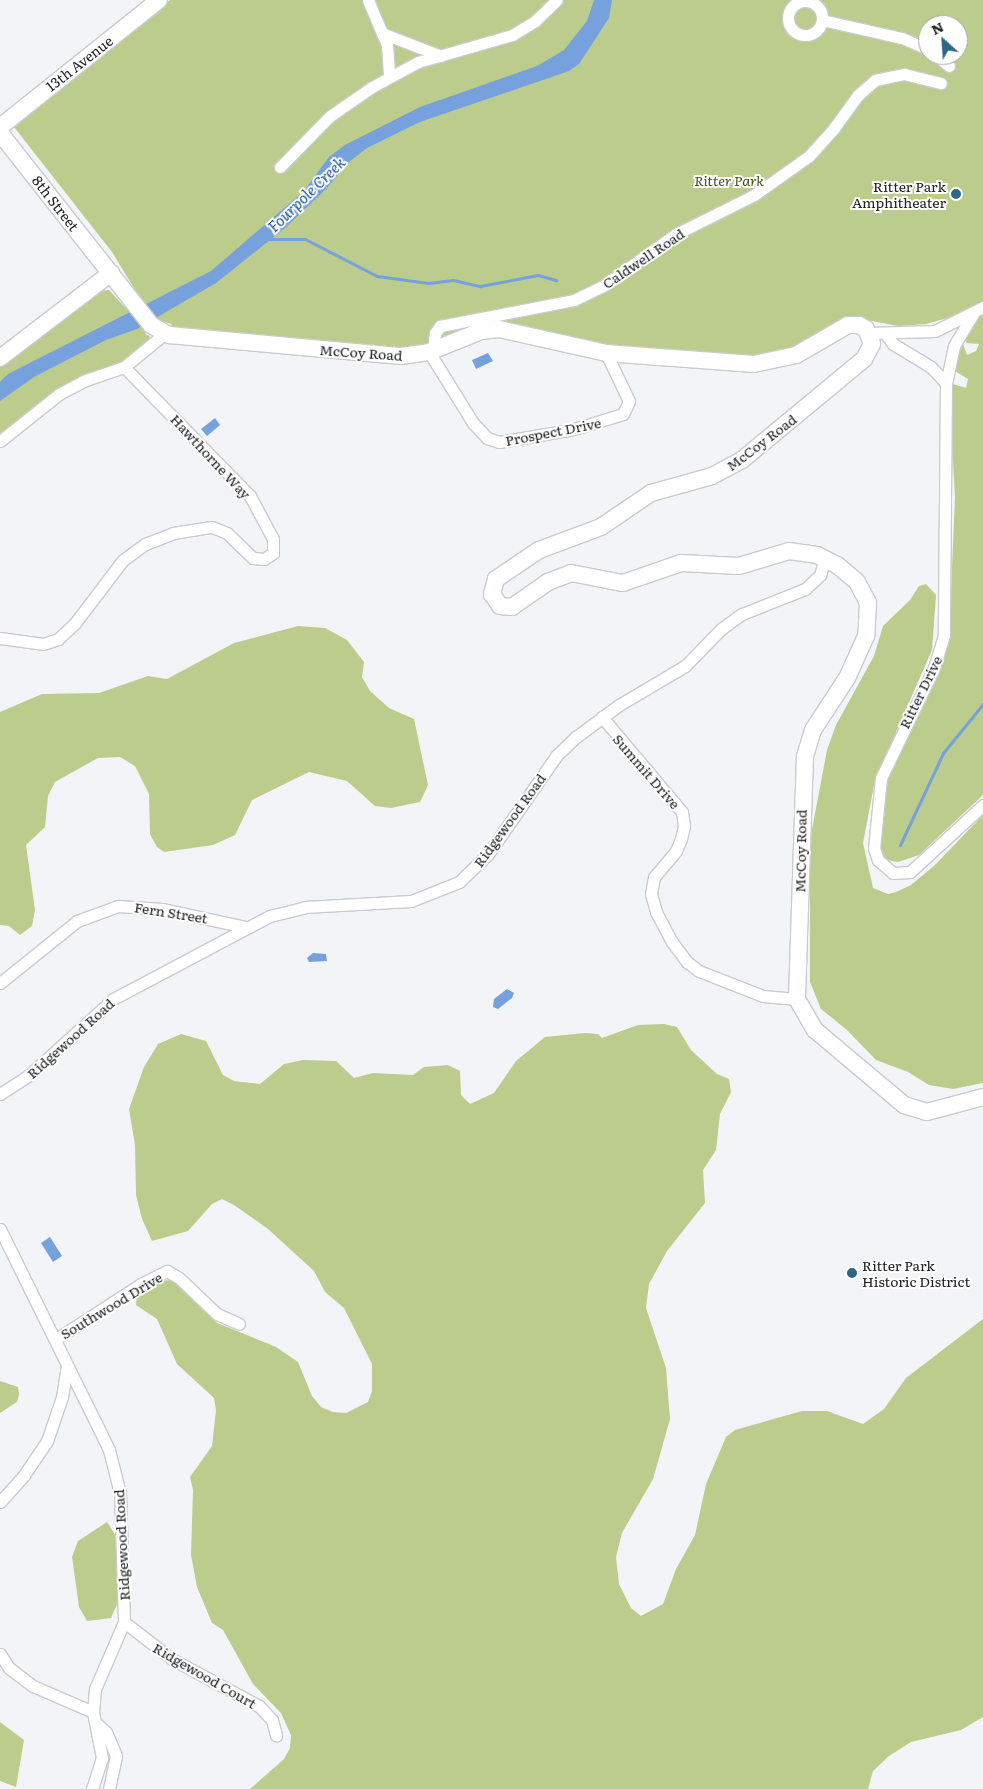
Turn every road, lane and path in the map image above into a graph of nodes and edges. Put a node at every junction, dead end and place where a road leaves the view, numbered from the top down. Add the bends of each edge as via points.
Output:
1 (159, 0) edge
2 (368, 0) edge
3 (557, 0) edge
4 (822, 20) dead end
5 (382, 33) junction
6 (918, 45) edge
7 (441, 56) junction
8 (389, 76) junction
9 (941, 83) dead end
10 (0, 127) edge
11 (0, 133) edge
12 (280, 168) dead end
13 (111, 273) junction
14 (978, 310) edge
15 (161, 332) junction
16 (869, 334) junction
17 (886, 334) junction
18 (431, 351) junction
19 (606, 353) junction
20 (0, 358) edge
21 (124, 367) junction
22 (946, 383) junction
23 (0, 441) edge
24 (825, 559) junction
25 (0, 638) edge
26 (602, 717) junction
27 (983, 805) edge
28 (246, 927) junction
29 (0, 983) edge
30 (797, 999) junction
31 (0, 1094) edge
32 (983, 1097) edge
33 (0, 1229) edge
34 (238, 1324) dead end
35 (56, 1339) junction
36 (67, 1366) junction
37 (0, 1502) edge
38 (124, 1622) junction
39 (0, 1654) edge
40 (94, 1717) junction
41 (276, 1735) dead end
42 (92, 1789) edge
43 (109, 1789) edge

1 - 10 street, 13th Avenue
2 - 5 street
3 - 7 street via 535,21 512,35
4 - 6 street via 902,38
5 - 7 street
5 - 8 street via 388,54
7 - 8 street
8 - 12 street via 330,116
9 - 18 street, Caldwell Road via 904,74 875,80 809,156 754,195 676,234 603,286 574,300 440,326
11 - 13 street, 8th Street
13 - 15 street
13 - 20 street
14 - 17 street via 935,331
14 - 22 street, Ritter Drive via 954,346
15 - 18 street, McCoy Road via 383,355
15 - 21 street
16 - 17 street
16 - 19 street, McCoy Road via 859,325 848,325 796,355 754,364
16 - 24 street, McCoy Road via 872,344 864,358 742,460 712,476 651,493 601,527 539,550 496,579 492,594 500,606 512,608 556,578 571,573 623,583 681,563 739,566 789,551 809,552
17 - 22 street via 893,344 931,367
18 - 19 street, McCoy Road via 481,331 499,329
18 - 19 street, Prospect Drive via 473,423 487,438 499,442 574,429 623,414 629,401
21 - 23 street via 71,387
21 - 25 street, Hawthorne Way via 250,496 273,539 273,553 264,559 253,558 227,533 212,527 173,533 145,544 123,560 75,624 58,639 43,644
22 - 27 street, Ritter Drive via 944,635 933,670 881,778 874,840 878,860 893,873 910,872
24 - 26 street, Ridgewood Road via 820,576 805,589 742,614 674,675
24 - 30 street, McCoy Road via 845,571 862,588 869,618 856,661 816,725 805,756
26 - 28 street, Ridgewood Road via 556,756 488,854 459,882 411,901 293,909
26 - 30 street, Summit Drive via 682,812 684,826 681,839 676,851 654,878 651,894 656,912 672,942 698,971 763,996
28 - 29 street, Fern Street via 153,907 118,906 77,921
28 - 31 street, Ridgewood Road via 113,999 29,1075
30 - 32 street via 815,1030 904,1105 927,1112
33 - 35 street, Ridgewood Road
34 - 35 street, Southwood Drive via 217,1314 179,1278 167,1271
35 - 36 street, Ridgewood Road
36 - 37 street via 62,1397 47,1441 29,1469
36 - 38 street, Ridgewood Road via 108,1450 117,1478 122,1517
38 - 40 street, Ridgewood Road via 98,1678
38 - 41 street, Ridgewood Court via 172,1659 259,1706 272,1720
39 - 40 street via 9,1668 33,1686
40 - 42 street, Ridgewood Road via 102,1758
40 - 43 street via 106,1732 116,1756

